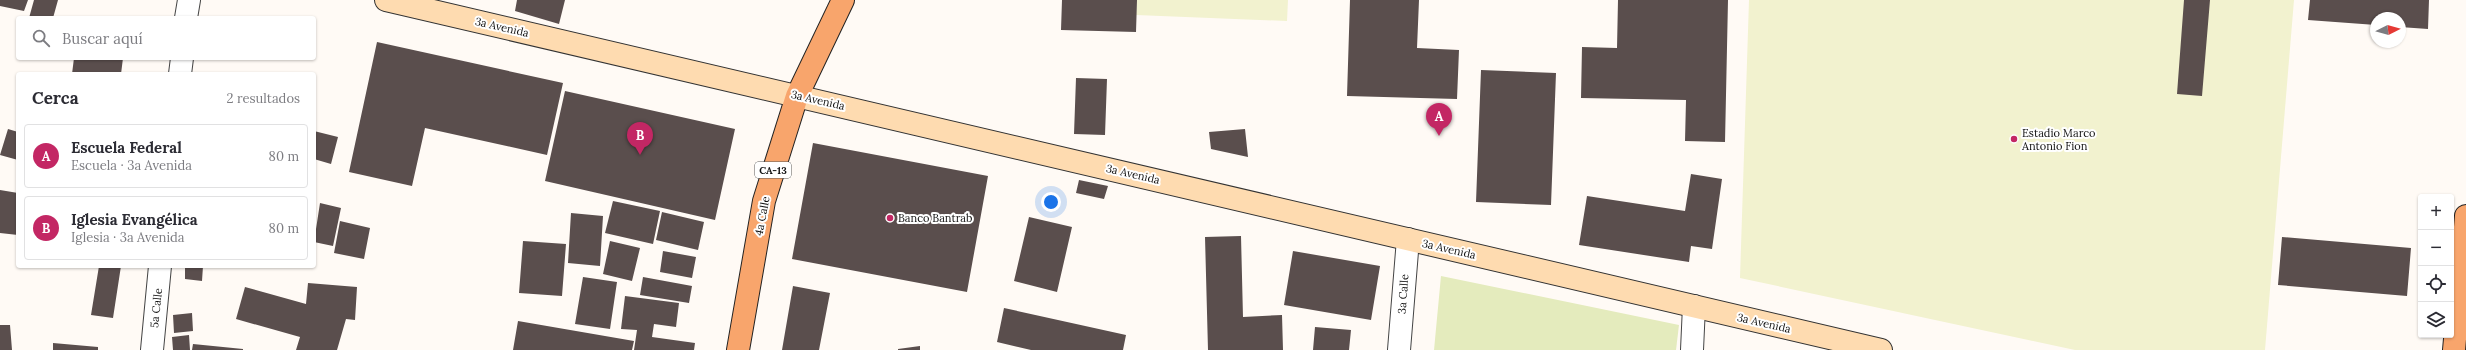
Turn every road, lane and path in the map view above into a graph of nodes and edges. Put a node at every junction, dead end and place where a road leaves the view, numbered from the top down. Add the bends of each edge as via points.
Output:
1 (189, 0) edge
2 (386, 0) edge
3 (842, 0) edge
4 (186, 16) edge
5 (182, 60) edge
6 (180, 72) edge
7 (797, 96) junction
8 (2466, 216) edge
9 (1408, 239) junction
10 (160, 268) edge
11 (1694, 306) junction
12 (152, 350) edge
13 (738, 350) edge
14 (1399, 350) edge
15 (1692, 350) edge
16 (1880, 350) edge
17 (2454, 350) edge

1 - 4 street
2 - 7 street, 3a Avenida
3 - 7 main road, 4a Calle / CA-13
5 - 6 street
7 - 9 street, 3a Avenida
7 - 13 main road, 4a Calle / CA-13 via 764,201
8 - 17 main road
9 - 11 street, 3a Avenida
9 - 14 street, 3a Calle
10 - 12 street, 5a Calle
11 - 15 street
11 - 16 street, 3a Avenida

